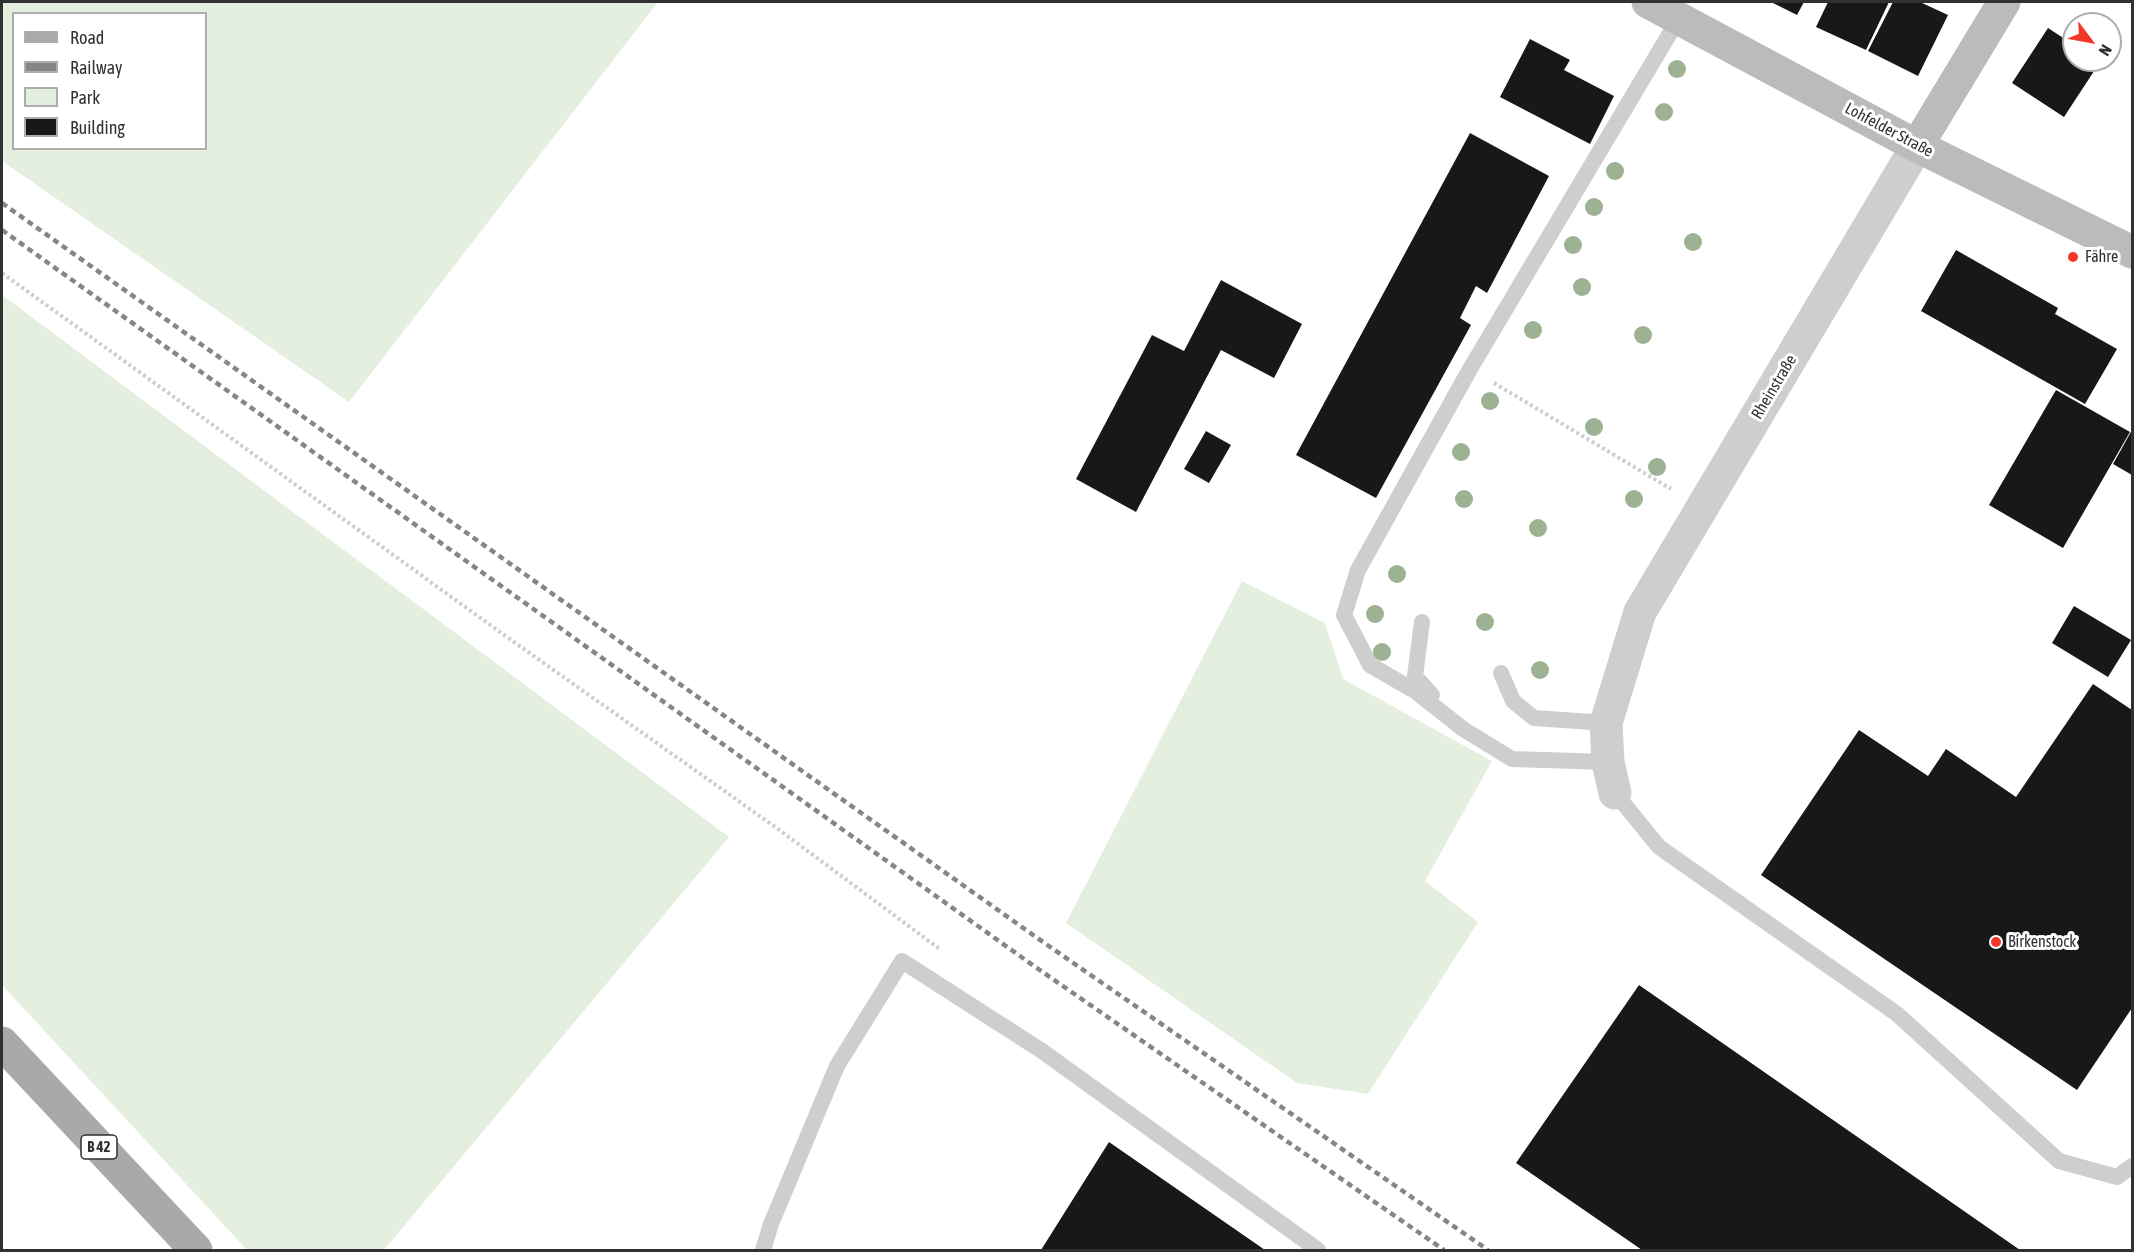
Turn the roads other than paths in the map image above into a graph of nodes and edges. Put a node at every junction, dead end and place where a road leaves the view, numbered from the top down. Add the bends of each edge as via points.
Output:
1 (1648, 2) edge
2 (2004, 2) edge
3 (1679, 18) junction
4 (1917, 146) junction
5 (2133, 252) edge
6 (1422, 622) dead end
7 (1501, 673) dead end
8 (1606, 723) junction
9 (1463, 729) junction
10 (1612, 778) junction
11 (2, 1043) edge
12 (2133, 1166) edge
13 (196, 1251) edge
14 (763, 1251) edge
15 (1318, 1251) edge

1 - 3 street, Lohfelder Straße
2 - 4 street, Rheinstraße
3 - 4 street, Lohfelder Straße
3 - 9 lane via 1470,369 1358,570 1344,615 1370,665 1415,691
4 - 5 street, Lohfelder Straße
4 - 8 street, Rheinstraße via 1640,612
6 - 9 lane via 1415,676
7 - 8 lane via 1513,701 1534,718
8 - 10 street, Rheinstraße
9 - 10 lane via 1512,759
10 - 12 lane via 1659,847 1897,1014 2058,1161 2117,1177
11 - 13 main road, B 42
14 - 15 lane via 837,1066 902,961 1042,1051

